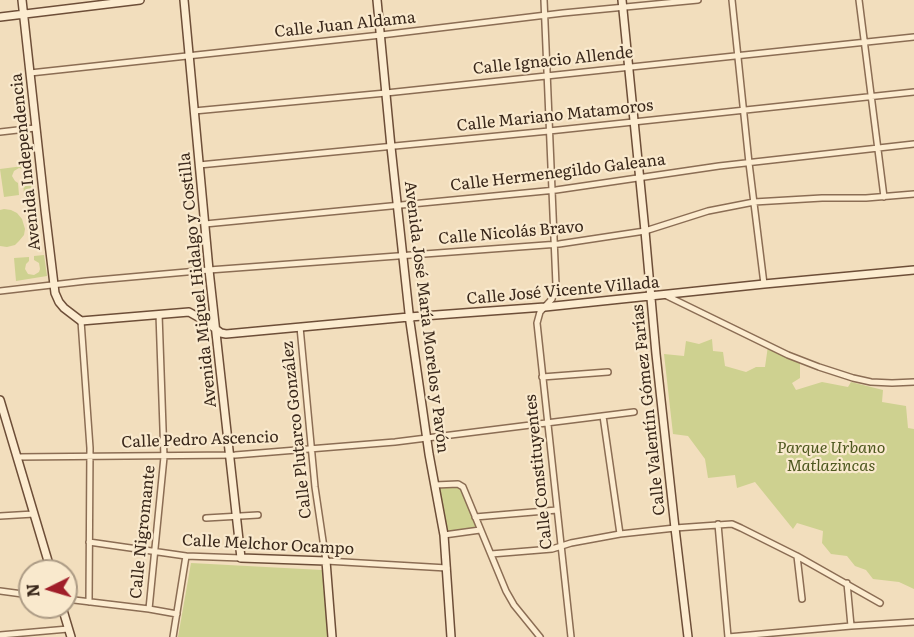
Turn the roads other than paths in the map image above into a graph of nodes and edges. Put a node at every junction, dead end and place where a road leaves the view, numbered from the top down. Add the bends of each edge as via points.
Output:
1 (22, 0) edge
2 (140, 0) edge
3 (184, 0) edge
4 (377, 0) edge
5 (544, 0) edge
6 (698, 0) edge
7 (732, 0) edge
8 (860, 0) edge
9 (623, 4) edge
10 (24, 14) junction
11 (544, 15) junction
12 (0, 17) edge
13 (381, 35) junction
14 (914, 37) edge
15 (865, 42) junction
16 (189, 56) junction
17 (737, 56) junction
18 (630, 66) junction
19 (30, 73) junction
20 (547, 76) junction
21 (914, 92) edge
22 (386, 93) junction
23 (872, 97) junction
24 (743, 110) junction
25 (194, 111) junction
26 (635, 121) junction
27 (36, 128) junction
28 (549, 131) junction
29 (0, 132) edge
30 (914, 144) edge
31 (391, 147) junction
32 (877, 148) junction
33 (749, 163) junction
34 (199, 165) junction
35 (640, 177) junction
36 (551, 190) junction
37 (914, 194) edge
38 (884, 197) junction
39 (754, 202) junction
40 (397, 205) junction
41 (205, 224) junction
42 (645, 231) junction
43 (554, 244) junction
44 (402, 256) junction
45 (209, 270) junction
46 (914, 270) edge
47 (764, 284) junction
48 (54, 285) junction
49 (0, 291) edge
50 (665, 295) junction
51 (651, 297) junction
52 (545, 308) junction
53 (159, 314) junction
54 (409, 317) junction
55 (81, 321) junction
56 (300, 327) junction
57 (216, 329) junction
58 (608, 372) dead end
59 (543, 377) junction
60 (914, 382) edge
61 (0, 400) edge
62 (634, 412) dead end
63 (603, 416) junction
64 (547, 423) junction
65 (427, 438) junction
66 (311, 449) junction
67 (90, 456) junction
68 (230, 456) junction
69 (17, 457) junction
70 (164, 457) junction
71 (435, 485) junction
72 (556, 510) junction
73 (34, 514) junction
74 (258, 515) dead end
75 (0, 516) edge
76 (237, 516) junction
77 (206, 518) dead end
78 (475, 518) junction
79 (718, 524) junction
80 (675, 528) junction
81 (480, 530) junction
82 (620, 534) junction
83 (444, 536) junction
84 (89, 542) junction
85 (561, 547) junction
86 (155, 552) junction
87 (491, 554) junction
88 (186, 556) junction
89 (797, 556) junction
90 (241, 558) junction
91 (47, 559) edge
92 (326, 561) junction
93 (447, 568) junction
94 (847, 583) junction
95 (0, 591) edge
96 (18, 593) edge
97 (802, 599) dead end
98 (78, 601) edge
99 (89, 602) junction
100 (880, 603) dead end
101 (149, 609) junction
102 (177, 614) junction
103 (65, 619) edge
104 (914, 622) edge
105 (851, 626) junction
106 (828, 628) junction
107 (68, 629) junction
108 (0, 635) edge
109 (70, 637) edge
110 (173, 637) edge
111 (332, 637) edge
112 (451, 637) edge
113 (540, 637) edge
114 (571, 637) edge
115 (688, 637) edge
116 (728, 637) edge
117 (829, 637) edge

1 - 10 main road, Avenida Independencia
2 - 10 main road
3 - 16 main road, Avenida Miguel Hidalgo y Costilla
4 - 13 main road, Avenida José María Morelos y Pavón
5 - 11 street, Calle Constituyentes
6 - 9 street, Calle Juan Aldama
7 - 17 street
8 - 15 street
9 - 11 street, Calle Juan Aldama
9 - 18 main road, Calle Valentín Gómez Farías
10 - 12 main road
10 - 19 main road, Avenida Independencia
11 - 13 street, Calle Juan Aldama
11 - 20 street, Calle Constituyentes
13 - 16 street, Calle Juan Aldama
13 - 22 main road, Avenida José María Morelos y Pavón
14 - 15 street, Calle Ignacio Allende
15 - 17 street, Calle Ignacio Allende
15 - 23 street
16 - 19 street, Calle Juan Aldama
16 - 25 main road, Avenida Miguel Hidalgo y Costilla
17 - 18 street, Calle Ignacio Allende
17 - 24 street
18 - 20 street, Calle Ignacio Allende
18 - 26 main road, Calle Valentín Gómez Farías
19 - 27 main road, Avenida Independencia
20 - 22 street, Calle Ignacio Allende
20 - 28 street, Calle Constituyentes
21 - 23 street, Calle Mariano Matamoros
22 - 25 street, Calle Ignacio Allende
22 - 31 main road, Avenida José María Morelos y Pavón
23 - 24 street, Calle Mariano Matamoros
23 - 32 street
24 - 26 street, Calle Mariano Matamoros
24 - 33 street
25 - 34 main road, Avenida Miguel Hidalgo y Costilla
26 - 28 street, Calle Mariano Matamoros
26 - 35 main road, Calle Valentín Gómez Farías
27 - 29 street
27 - 48 main road, Avenida Independencia
28 - 31 street, Calle Mariano Matamoros
28 - 36 street, Calle Constituyentes
30 - 32 street, Calle Hermenegildo Galeana
31 - 34 street, Calle Mariano Matamoros
31 - 40 main road, Avenida José María Morelos y Pavón
32 - 33 street, Calle Hermenegildo Galeana
32 - 38 street
33 - 35 street, Calle Hermenegildo Galeana
33 - 39 street
34 - 41 main road, Avenida Miguel Hidalgo y Costilla
35 - 36 street, Calle Hermenegildo Galeana
35 - 42 main road, Calle Valentín Gómez Farías
36 - 40 street, Calle Hermenegildo Galeana
36 - 43 street, Calle Constituyentes
37 - 38 street, Calle Nicolás Bravo
38 - 39 street, Calle Nicolás Bravo
39 - 42 street, Calle Nicolás Bravo via 708,211
39 - 47 street
40 - 41 street, Calle Hermenegildo Galeana
40 - 44 main road, Avenida José María Morelos y Pavón
41 - 45 main road, Avenida Miguel Hidalgo y Costilla
42 - 43 street, Calle Nicolás Bravo
42 - 51 main road, Calle Valentín Gómez Farías
43 - 44 street, Calle Nicolás Bravo
43 - 52 street, Calle Constituyentes via 555,291
44 - 45 street, Calle Nicolás Bravo
44 - 54 main road, Avenida José María Morelos y Pavón
45 - 48 street, Calle Nicolás Bravo
45 - 57 main road, Avenida Miguel Hidalgo y Costilla
46 - 47 main road, Calle José Vicente Villada
47 - 50 main road, Calle José Vicente Villada
48 - 49 street, Calle Nicolás Bravo
48 - 55 main road via 61,305
50 - 51 main road, Calle José Vicente Villada
50 - 60 street via 819,367 871,382
51 - 52 main road, Calle José Vicente Villada
51 - 80 main road, Calle Valentín Gómez Farías
52 - 54 main road, Calle José Vicente Villada
52 - 59 street, Calle Constituyentes via 537,323
53 - 55 main road
53 - 57 main road via 189,312
53 - 70 street, Calle Nigromante
54 - 56 main road, Calle José Vicente Villada
54 - 65 main road, Avenida José María Morelos y Pavón
55 - 67 street
56 - 57 main road, Calle José Vicente Villada via 226,334
56 - 66 street, Calle Plutarco González
57 - 68 main road, Avenida Miguel Hidalgo y Costilla
58 - 59 street
59 - 64 street, Calle Constituyentes
61 - 69 main road
62 - 63 street, Calle Pedro Ascencio
63 - 64 street, Calle Pedro Ascencio
63 - 82 street
64 - 65 street, Calle Pedro Ascencio
64 - 72 street, Calle Constituyentes
65 - 66 street, Calle Pedro Ascencio
65 - 71 main road, Avenida José María Morelos y Pavón
66 - 68 street, Calle Pedro Ascencio
66 - 92 street, Calle Plutarco González
67 - 69 street, Calle Pedro Ascencio
67 - 70 street, Calle Pedro Ascencio
67 - 84 street
68 - 70 street, Calle Pedro Ascencio
68 - 76 main road, Avenida Miguel Hidalgo y Costilla
69 - 73 main road
70 - 86 street, Calle Nigromante
71 - 78 street via 462,486
71 - 83 main road, Avenida José María Morelos y Pavón
72 - 78 street
72 - 85 street, Calle Constituyentes
73 - 75 street
73 - 91 main road
74 - 76 street
76 - 77 street
76 - 90 main road, Avenida Miguel Hidalgo y Costilla
78 - 81 street
79 - 80 street
79 - 89 street via 736,525
79 - 116 street
80 - 82 street
80 - 115 main road, Calle Valentín Gómez Farías
81 - 83 street
81 - 87 street
82 - 85 street
83 - 93 main road, Avenida José María Morelos y Pavón
84 - 86 street, Calle Melchor Ocampo
84 - 99 street
85 - 87 street
85 - 114 street, Calle Constituyentes
86 - 88 street, Calle Melchor Ocampo
86 - 101 street, Calle Nigromante
87 - 113 street via 510,598
88 - 90 street, Calle Melchor Ocampo
88 - 102 street
89 - 94 street
89 - 97 street
90 - 92 main road, Calle Melchor Ocampo
92 - 93 street, Calle Melchor Ocampo
92 - 111 main road, Calle Plutarco González
93 - 112 main road, Avenida José María Morelos y Pavón
94 - 100 street
94 - 105 street
95 - 96 street
98 - 99 street
99 - 101 street
101 - 102 street
102 - 110 street
103 - 107 main road
104 - 105 street
105 - 106 street
106 - 116 street
106 - 117 street
107 - 108 street
107 - 109 main road

